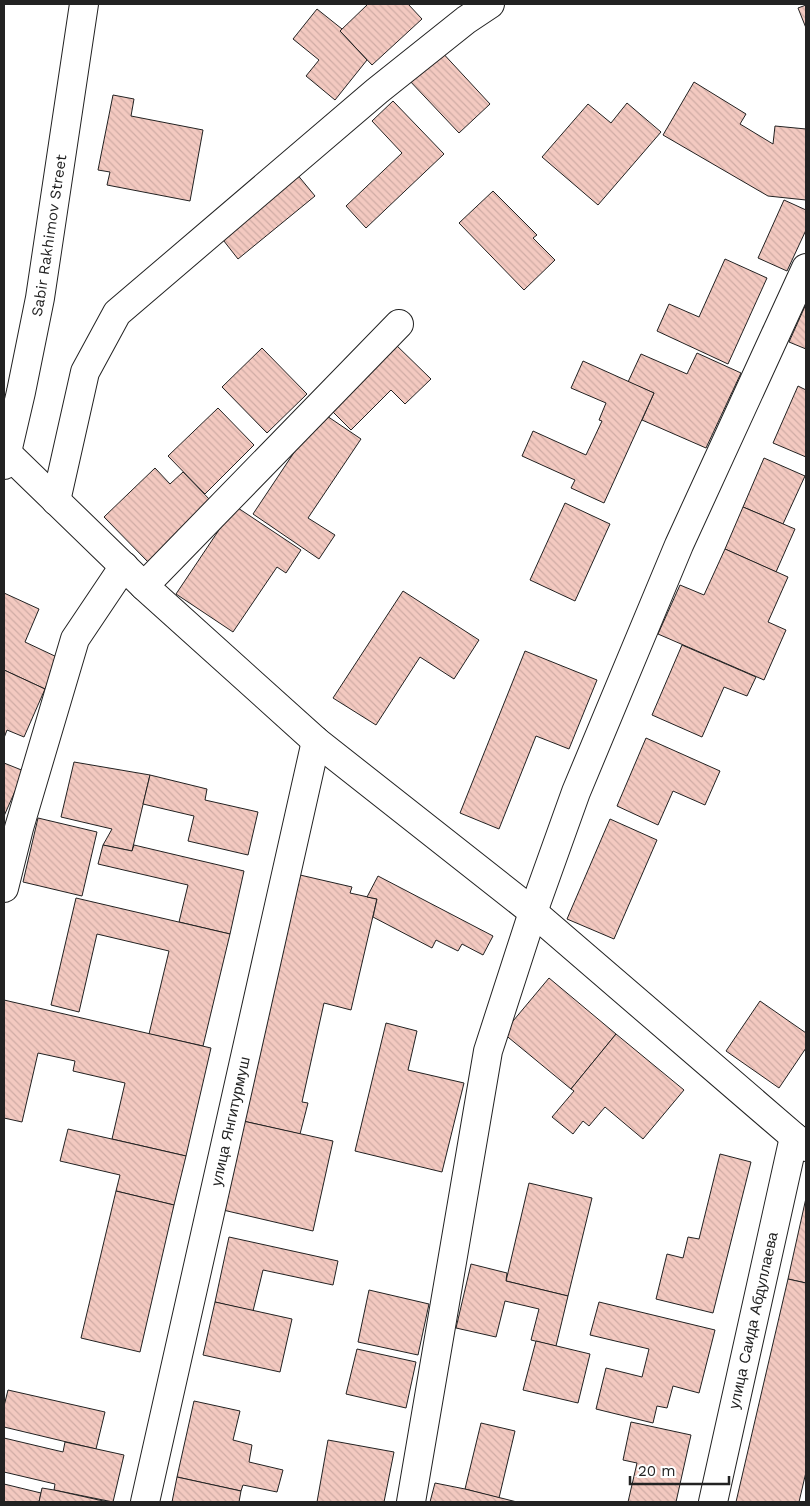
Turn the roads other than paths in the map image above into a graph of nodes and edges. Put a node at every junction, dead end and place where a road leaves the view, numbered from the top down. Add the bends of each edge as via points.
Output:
1 (84, 4) edge
2 (490, 4) edge
3 (806, 268) edge
4 (399, 324) dead end
5 (6, 460) edge
6 (56, 501) junction
7 (124, 566) junction
8 (144, 586) junction
9 (316, 741) junction
10 (4, 888) edge
11 (533, 912) junction
12 (800, 1142) edge
13 (145, 1502) edge
14 (411, 1502) edge
15 (713, 1502) edge

1 - 5 street, Sabir Rakhimov Street via 40,298
2 - 6 street via 377,91 117,313 86,372
3 - 11 street via 679,545 576,792
4 - 8 street
5 - 6 street
6 - 7 street
7 - 8 street
7 - 10 street via 75,639 18,828
8 - 9 street
9 - 11 street
9 - 13 street, улица Янгитурмуш
11 - 12 street
11 - 14 street via 488,1051
12 - 15 street, улица Саида Абдуллаева

